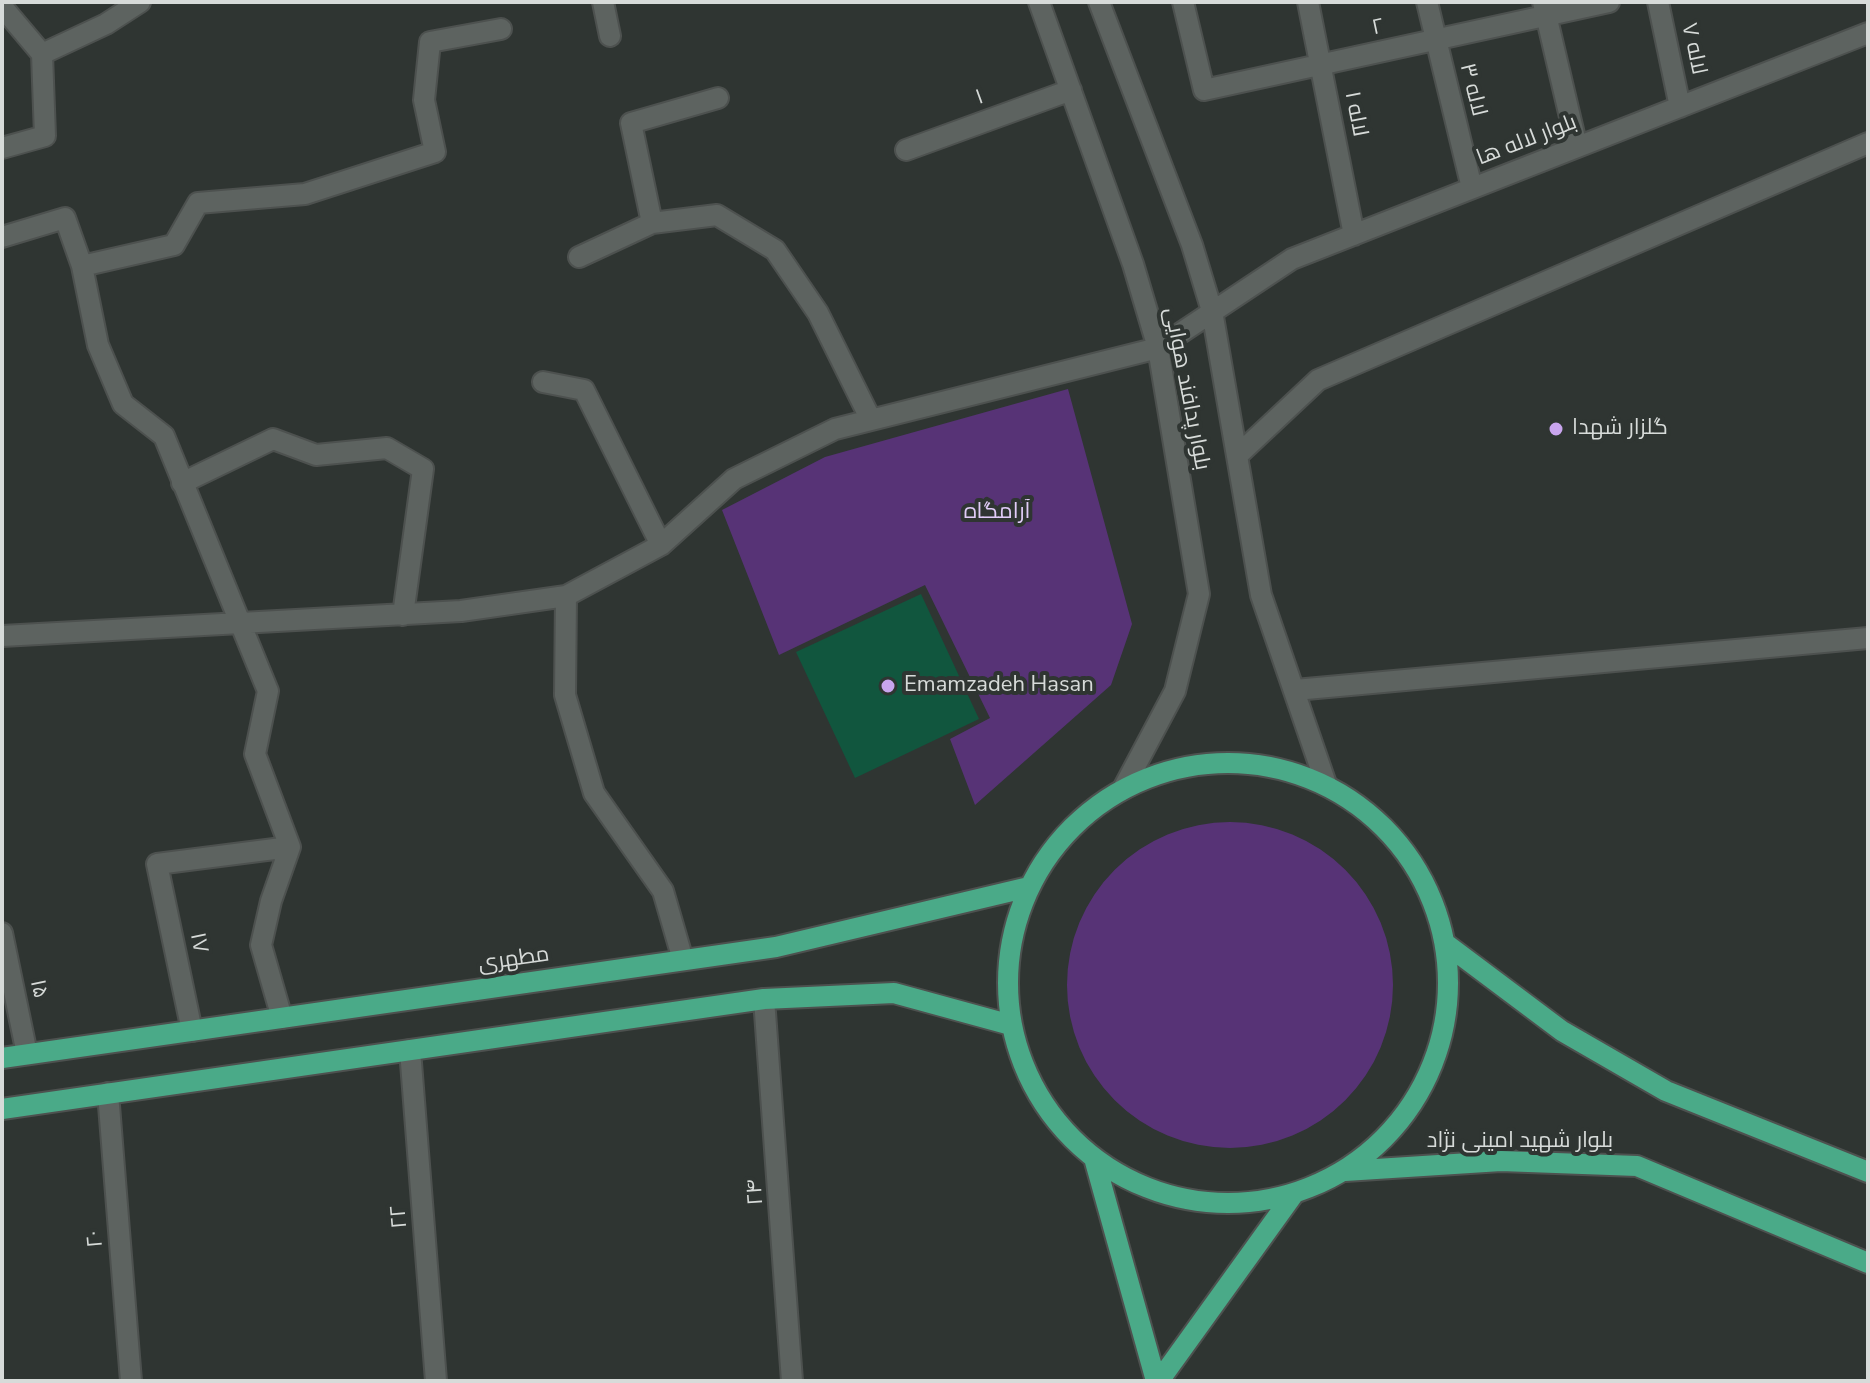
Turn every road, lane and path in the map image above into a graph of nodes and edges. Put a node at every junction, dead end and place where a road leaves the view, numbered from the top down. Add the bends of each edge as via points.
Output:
1 (140, 2) edge
2 (603, 2) edge
3 (1039, 2) edge
4 (1099, 2) edge
5 (1183, 2) edge
6 (1308, 2) edge
7 (1427, 2) edge
8 (1609, 2) edge
9 (1658, 2) edge
10 (3, 7) edge
11 (1545, 9) edge
12 (501, 29) dead end
13 (1868, 33) edge
14 (610, 36) dead end
15 (1435, 40) junction
16 (42, 54) junction
17 (1320, 65) junction
18 (1071, 90) junction
19 (718, 98) dead end
20 (1680, 107) junction
21 (1868, 143) edge
22 (1577, 147) junction
23 (2, 148) edge
24 (906, 150) dead end
25 (1472, 188) junction
26 (652, 223) junction
27 (1354, 235) junction
28 (2, 237) edge
29 (579, 257) dead end
30 (82, 266) junction
31 (1212, 311) junction
32 (1158, 348) junction
33 (543, 382) dead end
34 (871, 420) junction
35 (1238, 455) junction
36 (182, 483) junction
37 (661, 545) junction
38 (566, 596) junction
39 (403, 615) junction
40 (240, 623) junction
41 (2, 636) edge
42 (1868, 638) edge
43 (1295, 690) junction
44 (1326, 784) junction
45 (1124, 787) junction
46 (290, 847) junction
47 (1029, 887) junction
48 (2, 933) edge
49 (1446, 944) junction
50 (683, 960) junction
51 (764, 999) junction
52 (282, 1018) junction
53 (1011, 1025) junction
54 (192, 1031) junction
55 (410, 1050) junction
56 (27, 1054) junction
57 (2, 1058) edge
58 (108, 1093) junction
59 (2, 1109) edge
60 (1094, 1158) junction
61 (1345, 1171) junction
62 (1868, 1172) edge
63 (1293, 1195) junction
64 (1868, 1263) edge
65 (131, 1381) edge
66 (436, 1381) edge
67 (792, 1381) edge
68 (1157, 1381) edge

1 - 16 street
2 - 14 street
3 - 18 street, بلوار پدافند هوایی
4 - 31 street, بلوار پدافند هوایی
5 - 17 street, ۲ via 1204,90
6 - 17 street, لاله ۱
7 - 15 street, لاله ۳
8 - 11 street, ۲
9 - 20 street, لاله ۷
10 - 16 street
11 - 15 street, ۲
11 - 22 street
12 - 30 street via 430,42 424,100 435,152 305,194 198,203 174,245
13 - 20 street, بلوار لاله ها
15 - 17 street, ۲
15 - 25 street, لاله ۳
16 - 23 street via 45,136
17 - 27 street, لاله ۱
18 - 24 street, ۱
18 - 32 street, بلوار پدافند هوایی
19 - 26 street via 631,123
20 - 22 street, بلوار لاله ها
21 - 35 street via 1318,380
22 - 25 street, بلوار لاله ها
25 - 27 street, بلوار لاله ها
26 - 29 street
26 - 34 street via 717,215 775,250 818,313
27 - 31 street, بلوار لاله ها via 1292,259
28 - 30 street via 65,218
30 - 36 street via 98,345 123,404 164,436
31 - 32 street, بلوار لاله ها
31 - 35 street, بلوار پدافند هوایی
32 - 34 street
32 - 45 street, بلوار پدافند هوایی via 1199,594 1175,691
33 - 37 street via 584,390
34 - 37 street via 835,429 734,479
35 - 43 street, بلوار پدافند هوایی via 1261,595
36 - 39 street via 273,439 316,455 387,448 423,469
36 - 40 street
37 - 38 street
38 - 39 street
38 - 50 street via 565,695 594,793 663,891
39 - 40 street
40 - 41 street
40 - 46 street via 268,691 255,754
42 - 43 street
43 - 44 street, بلوار پدافند هوایی
44 - 45 main road via 1260,763 1190,764
44 - 49 main road via 1373,812 1415,868
45 - 47 main road via 1069,830
46 - 52 street via 261,945
46 - 54 street, ۱۷ via 157,864
47 - 50 main road, مطهری via 776,947
47 - 53 main road via 1013,931
48 - 56 street, ۱۵
49 - 61 main road via 1447,1010 1430,1073 1394,1128
49 - 62 main road via 1562,1031 1666,1091
50 - 52 main road, مطهری
51 - 53 main road via 894,993
51 - 55 main road
51 - 67 street, ۲۴
52 - 54 main road, مطهری
53 - 60 main road via 1028,1076 1056,1121
54 - 56 main road, مطهری
55 - 58 main road
55 - 66 street, ۲۲
56 - 57 main road, مطهری
58 - 59 main road
58 - 65 street, ۲۰
60 - 63 main road via 1138,1186 1189,1201 1241,1204
60 - 68 main road
61 - 63 main road
61 - 64 main road, بلوار شهید امینی نژاد via 1501,1161 1637,1166
63 - 68 main road

